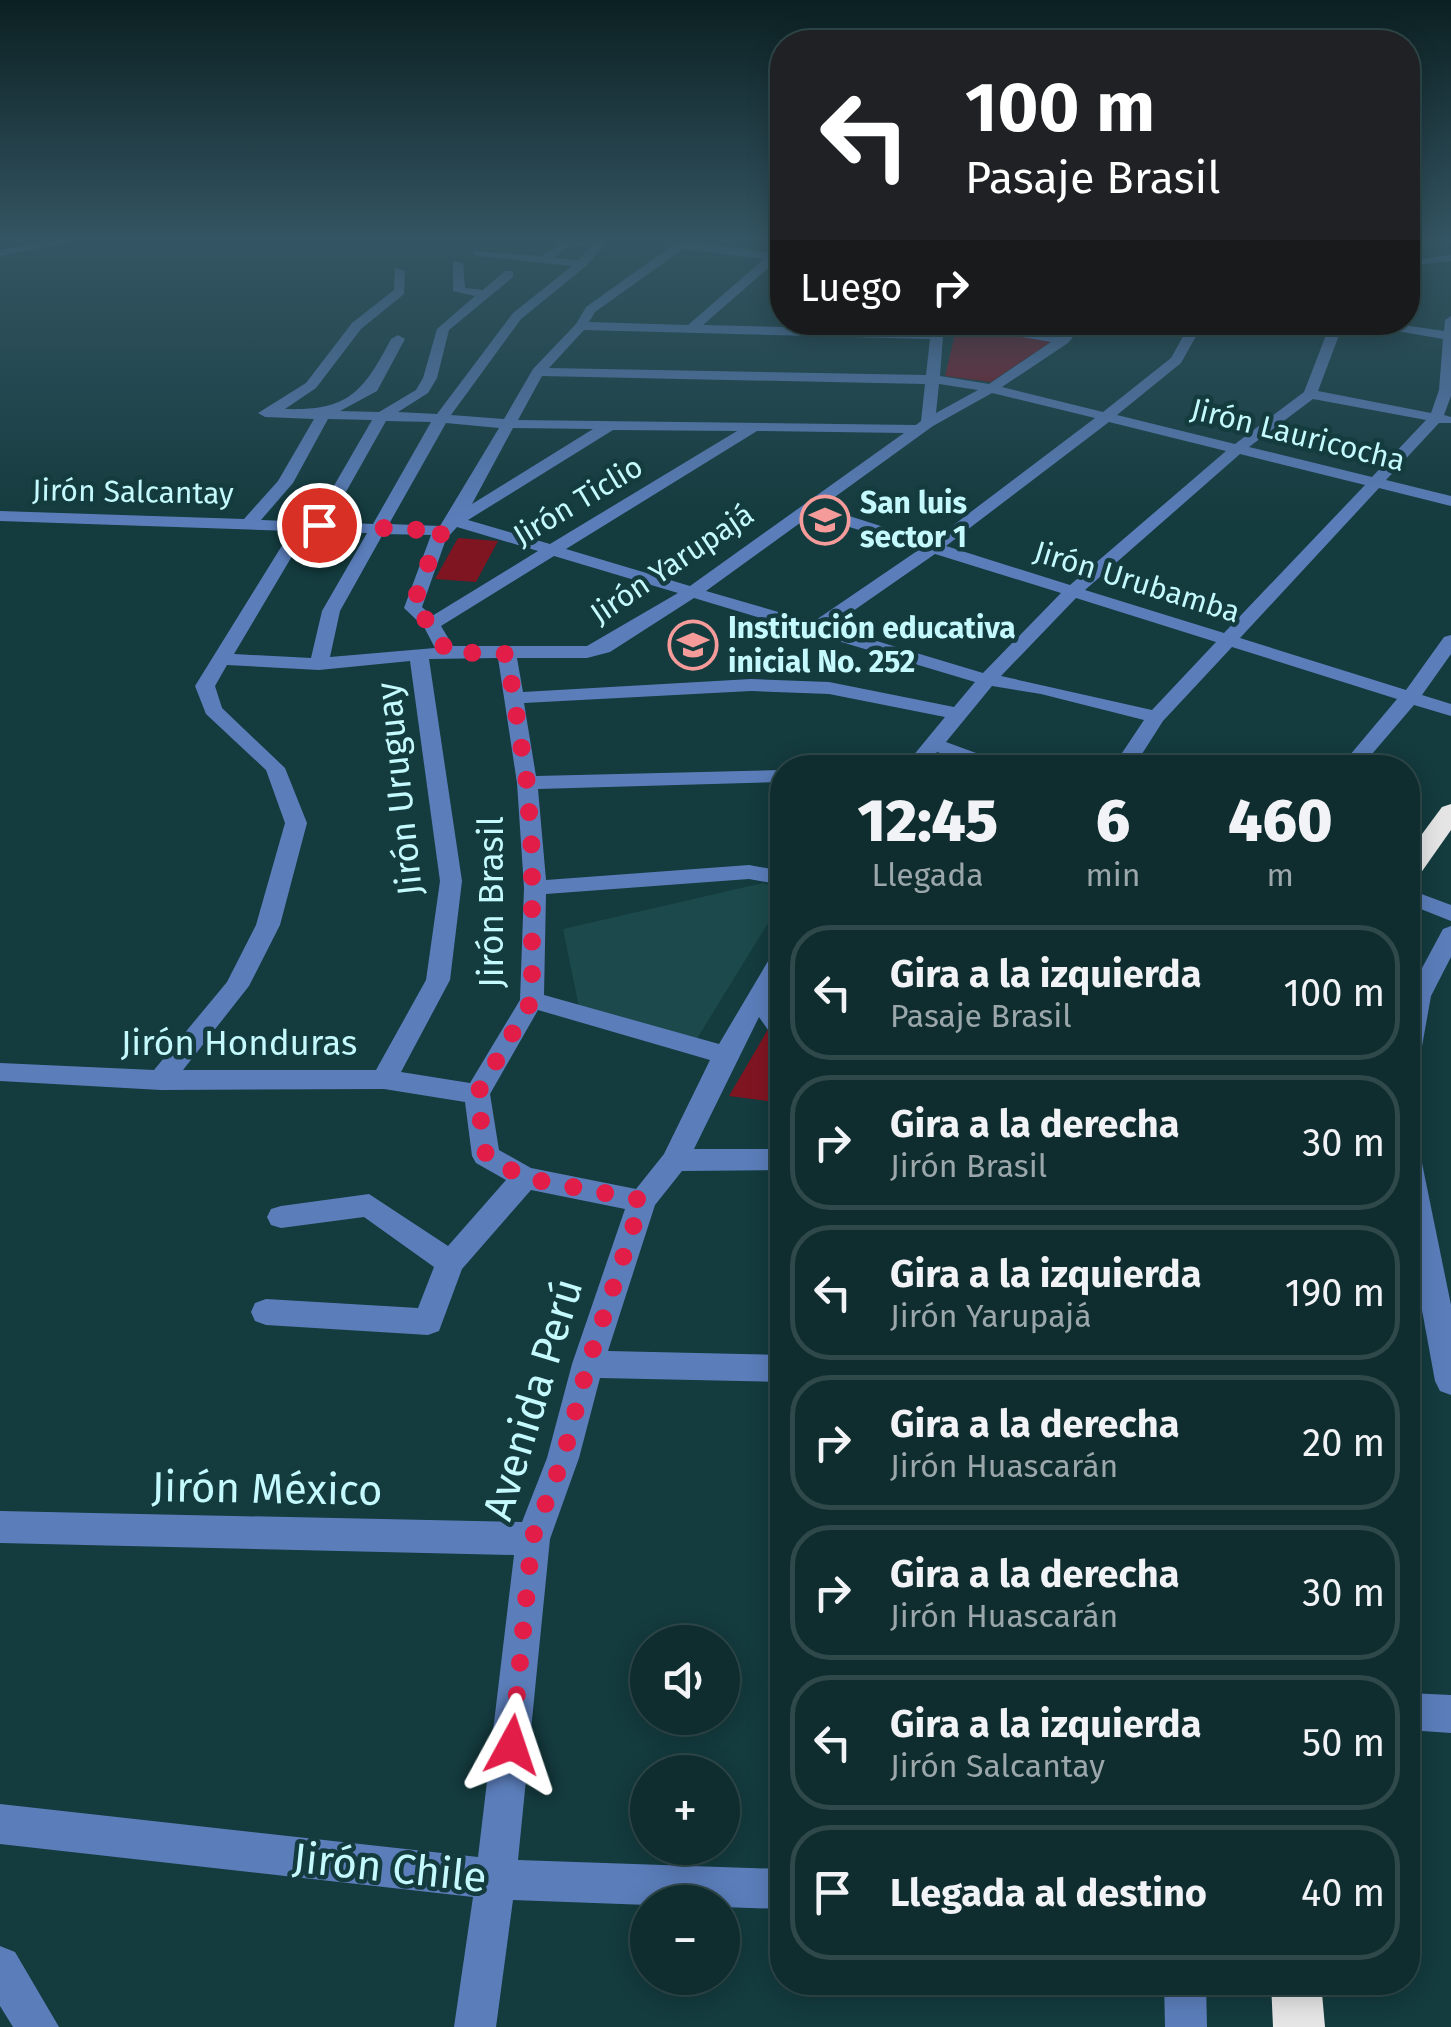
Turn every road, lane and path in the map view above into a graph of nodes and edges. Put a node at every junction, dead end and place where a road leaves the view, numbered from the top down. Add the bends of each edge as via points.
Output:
1 (351, 334) edge
2 (442, 334) edge
3 (504, 334) edge
4 (574, 334) edge
5 (1450, 334) edge
6 (936, 335) edge
7 (1033, 335) edge
8 (1067, 335) edge
9 (1190, 335) edge
10 (1333, 335) edge
11 (398, 339) dead end
12 (1063, 340) junction
13 (538, 372) junction
14 (934, 378) junction
15 (993, 387) junction
16 (1310, 394) junction
17 (324, 414) junction
18 (382, 416) junction
19 (1108, 416) junction
20 (441, 418) junction
21 (1443, 420) edge
22 (508, 424) junction
23 (610, 425) junction
24 (923, 426) junction
25 (754, 427) junction
26 (1237, 448) junction
27 (1376, 482) junction
28 (1451, 501) edge
29 (806, 508) junction
30 (0, 516) edge
31 (250, 522) junction
32 (311, 524) junction
33 (449, 526) junction
34 (375, 529) junction
35 (934, 547) junction
36 (550, 549) junction
37 (1073, 591) junction
38 (694, 592) junction
39 (431, 624) junction
40 (816, 629) junction
41 (1232, 640) junction
42 (1451, 641) edge
43 (447, 652) junction
44 (507, 654) junction
45 (420, 657) junction
46 (222, 659) junction
47 (318, 664) junction
48 (987, 680) junction
49 (1410, 697) junction
50 (515, 698) junction
51 (1451, 710) edge
52 (958, 714) junction
53 (1156, 717) junction
54 (934, 744) junction
55 (924, 755) edge
56 (967, 755) edge
57 (1131, 755) edge
58 (1361, 755) edge
59 (770, 776) edge
60 (527, 783) junction
61 (1451, 812) edge
62 (1420, 855) edge
63 (770, 876) edge
64 (535, 888) junction
65 (1420, 901) edge
66 (1451, 914) edge
67 (1451, 934) edge
68 (770, 979) edge
69 (1420, 994) edge
70 (532, 1000) junction
71 (725, 1055) junction
72 (0, 1072) edge
73 (384, 1079) junction
74 (161, 1080) junction
75 (477, 1094) junction
76 (676, 1160) junction
77 (770, 1160) edge
78 (525, 1178) junction
79 (642, 1200) junction
80 (281, 1217) dead end
81 (1420, 1224) edge
82 (450, 1263) junction
83 (266, 1312) dead end
84 (588, 1364) junction
85 (770, 1370) edge
86 (1451, 1382) edge
87 (0, 1527) edge
88 (532, 1539) junction
89 (1420, 1713) edge
90 (1451, 1714) edge
91 (0, 1824) edge
92 (494, 1879) junction
93 (770, 1889) edge
94 (0, 1968) edge
95 (1185, 1995) edge
96 (1297, 1995) edge
97 (38, 2027) edge
98 (475, 2027) edge
99 (1186, 2027) edge
100 (1299, 2027) edge

1 - 17 street via 301,397 265,413
2 - 18 street via 421,393
3 - 20 street
4 - 13 street
5 - 21 street
6 - 14 street
7 - 12 street
8 - 12 street, Jirón Yarupajá
9 - 19 street via 1176,360
10 - 16 street
11 - 17 street via 372,388
12 - 15 street, Jirón Yarupajá
13 - 14 street, Jirón Lauricocha
13 - 22 street
14 - 15 street, Jirón Lauricocha
14 - 24 street
15 - 19 street, Jirón Lauricocha
15 - 24 street, Jirón Yarupajá
16 - 21 street
16 - 26 street
17 - 18 street
17 - 31 street via 284,483
18 - 20 street
18 - 32 street
19 - 26 street, Jirón Lauricocha
19 - 35 street
20 - 22 street
20 - 34 street
21 - 27 street
22 - 23 street
22 - 33 street
23 - 25 street
23 - 33 street
24 - 25 street
24 - 29 street, Jirón Yarupajá
25 - 36 street, Jirón Ticlio
26 - 27 street, Jirón Lauricocha
26 - 37 street
27 - 28 street, Jirón Lauricocha
27 - 41 street
29 - 35 street, Jirón Urubamba
29 - 38 street, Jirón Yarupajá
30 - 31 street, Jirón Salcantay
31 - 32 street, Jirón Salcantay
32 - 34 street, Jirón Salcantay
32 - 46 street
33 - 34 street, Jirón Salcantay
33 - 36 street, Jirón Salcantay
33 - 39 street via 438,537 412,608
34 - 47 street via 331,611
35 - 37 street, Jirón Urubamba
35 - 40 street
36 - 38 street, Jirón Salcantay
36 - 39 street, Jirón Ticlio
37 - 41 street, Jirón Urubamba
37 - 48 street
38 - 40 street, Jirón Salcantay
38 - 44 street, Jirón Yarupajá via 603,648
39 - 43 street
40 - 48 street, Jirón Salcantay
41 - 49 street, Jirón Urubamba
41 - 53 street
42 - 49 street
43 - 44 street, Jirón Yarupajá
43 - 45 street, Jirón Yarupajá
44 - 50 street, Jirón Brasil
45 - 47 street, Jirón Yarupajá
45 - 73 street, Jirón Uruguay via 450,881 438,980
46 - 47 street, Jirón Yarupajá
46 - 74 street via 205,686 213,710 274,768 296,823 268,926 238,986
48 - 52 street
48 - 53 street, Jirón Salcantay
49 - 51 street, Jirón Urubamba
49 - 58 street
50 - 52 street via 829,688
50 - 60 street, Jirón Brasil
52 - 54 street
53 - 57 street
54 - 55 street
54 - 56 street
59 - 60 street
60 - 64 street, Jirón Brasil
61 - 62 highway
63 - 64 street via 748,872
64 - 70 street, Jirón Brasil
65 - 66 street
67 - 69 street
68 - 71 street, Avenida Perú
70 - 71 street
70 - 75 street, Jirón Brasil
71 - 76 street, Avenida Perú
72 - 74 street, Jirón Honduras
73 - 74 street, Jirón Honduras
73 - 75 street, Jirón Honduras
75 - 78 street via 486,1156
76 - 77 street
76 - 79 street, Avenida Perú
78 - 79 street
78 - 82 street
79 - 84 street, Avenida Perú
80 - 82 street via 369,1205
81 - 86 street
82 - 83 street via 428,1322
84 - 85 street
84 - 88 street, Avenida Perú
87 - 88 street, Jirón México
88 - 92 street, Avenida Perú
89 - 90 street
91 - 92 street, Jirón Chile
92 - 93 street, Jirón Chile
92 - 98 street, Avenida Perú
94 - 97 street
95 - 99 street
96 - 100 highway

